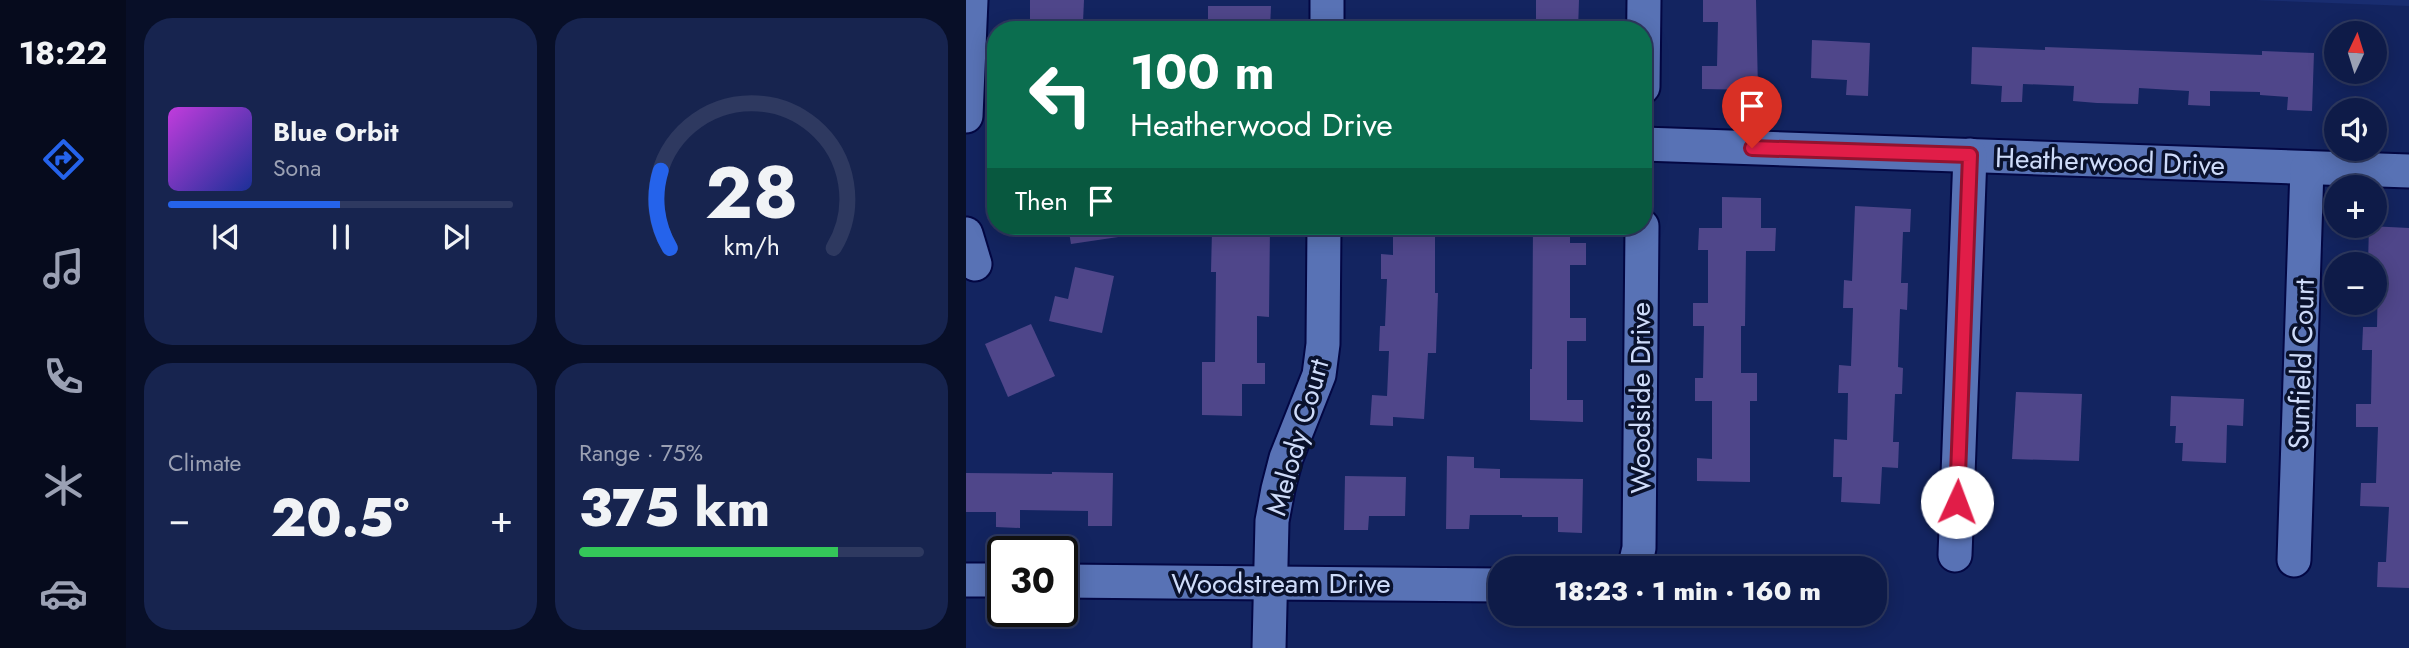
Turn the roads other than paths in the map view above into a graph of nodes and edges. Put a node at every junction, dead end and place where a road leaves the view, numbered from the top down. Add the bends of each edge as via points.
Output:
1 (971, 0) edge
2 (1327, 0) edge
3 (1644, 0) edge
4 (1326, 21) edge
5 (1644, 21) edge
6 (966, 116) edge
7 (1652, 144) edge
8 (1970, 155) junction
9 (2307, 168) junction
10 (2409, 171) edge
11 (1324, 235) edge
12 (1642, 235) edge
13 (1955, 555) dead end
14 (1637, 556) edge
15 (2294, 560) dead end
16 (966, 580) edge
17 (987, 580) edge
18 (1078, 581) edge
19 (1271, 583) junction
20 (1488, 585) edge
21 (1269, 648) edge

1 - 6 street
2 - 4 street
3 - 5 street
7 - 8 street, Heatherwood Drive
8 - 9 street, Heatherwood Drive
8 - 13 street
9 - 10 street, Heatherwood Drive
9 - 15 street, Sunfield Court
11 - 19 street, Melody Court via 1319,375 1278,489 1272,521
12 - 14 street, Woodside Drive
16 - 17 street
18 - 19 street, Woodstream Drive
19 - 20 street, Woodstream Drive
19 - 21 street, Melody Court

